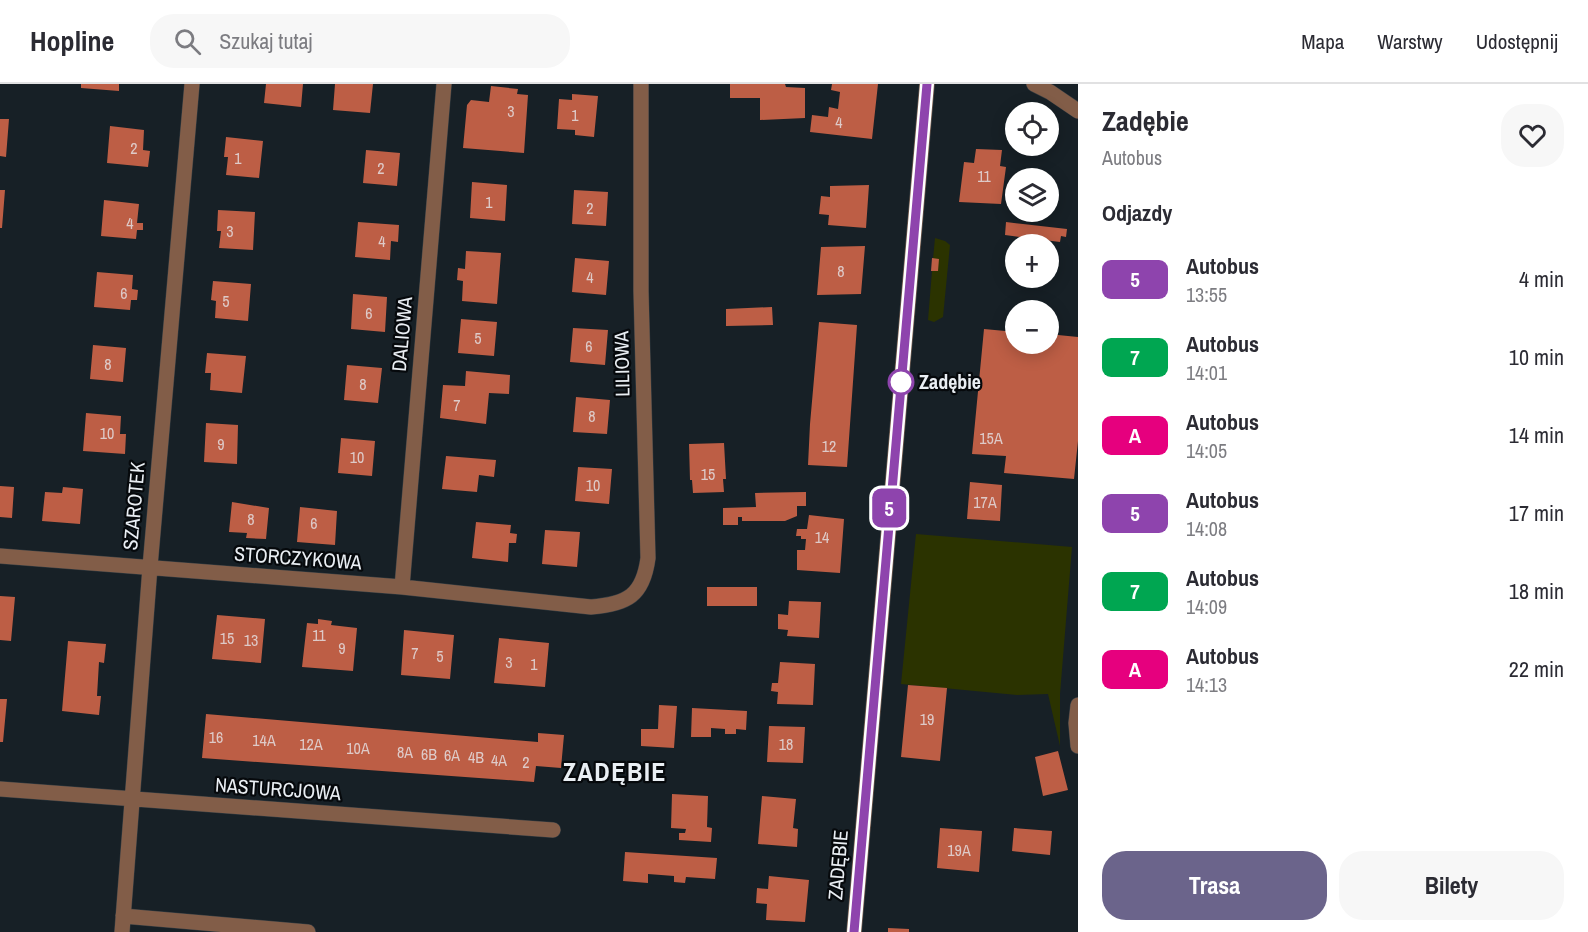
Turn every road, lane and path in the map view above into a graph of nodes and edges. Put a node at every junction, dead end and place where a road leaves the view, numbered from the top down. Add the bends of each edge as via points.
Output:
1 (192, 84) edge
2 (444, 84) edge
3 (640, 84) edge
4 (927, 84) edge
5 (1034, 84) edge
6 (1078, 111) edge
7 (0, 556) edge
8 (150, 567) junction
9 (402, 587) junction
10 (591, 607) joint
11 (1078, 705) edge
12 (1078, 746) edge
13 (0, 789) edge
14 (132, 799) junction
15 (553, 830) dead end
16 (123, 916) junction
17 (122, 932) edge
18 (308, 932) edge
19 (854, 932) edge

1 - 8 street, SZAROTEK
2 - 9 street, DALIOWA
3 - 10 street, LILIOWA via 648,558 640,588 628,599
4 - 19 street, ZADĘBIE
5 - 6 street
7 - 8 street, STORCZYKOWA
8 - 9 street, STORCZYKOWA
8 - 14 street, SZAROTEK
9 - 10 street, STORCZYKOWA
11 - 12 street
13 - 14 street, NASTURCJOWA
14 - 15 street, NASTURCJOWA
14 - 16 street, SZAROTEK
16 - 17 street, SZAROTEK
16 - 18 street

